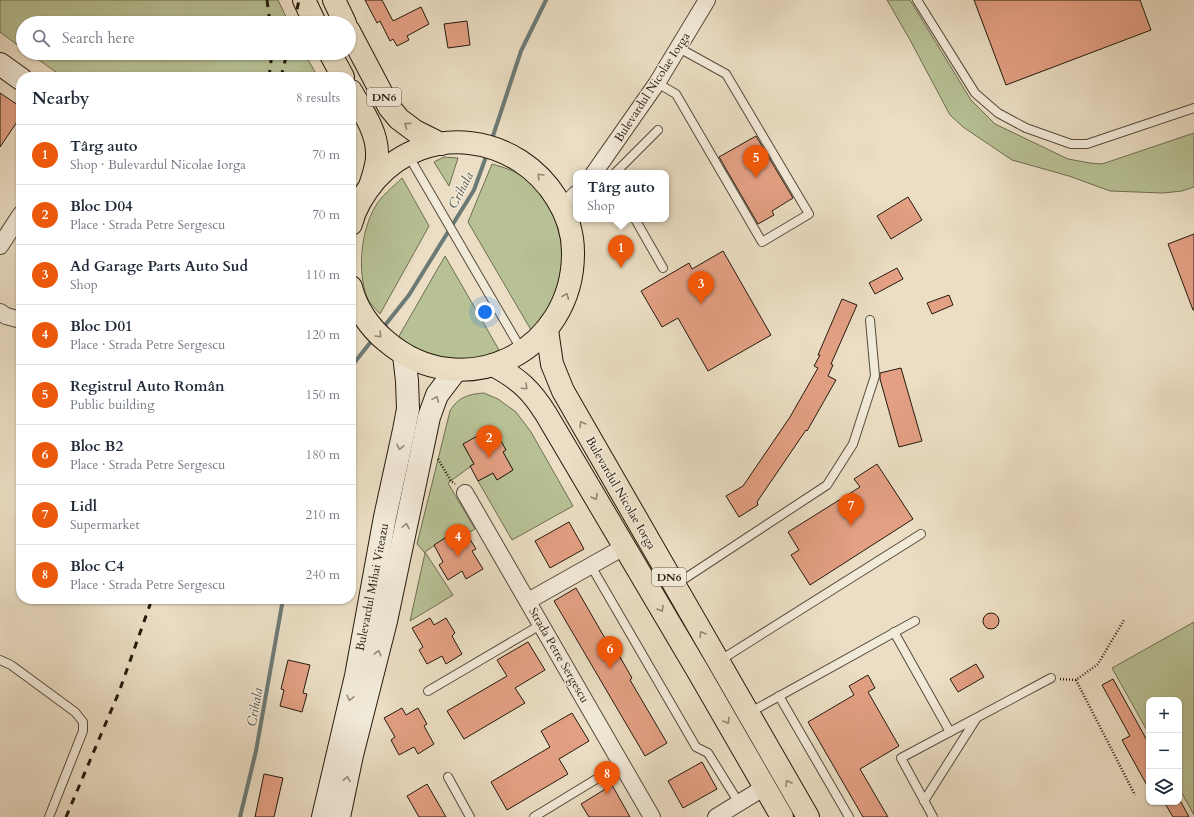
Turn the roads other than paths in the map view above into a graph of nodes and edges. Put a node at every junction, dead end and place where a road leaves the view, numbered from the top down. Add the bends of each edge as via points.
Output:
1 (304, 0) edge
2 (334, 0) edge
3 (707, 0) edge
4 (917, 0) edge
5 (312, 16) edge
6 (342, 16) edge
7 (356, 44) edge
8 (679, 48) junction
9 (334, 60) edge
10 (0, 64) edge
11 (340, 72) edge
12 (16, 75) edge
13 (657, 83) junction
14 (356, 100) edge
15 (1194, 108) edge
16 (658, 130) dead end
17 (441, 144) junction
18 (407, 155) junction
19 (596, 170) edge
20 (618, 170) edge
21 (369, 187) junction
22 (570, 201) edge
23 (356, 212) edge
24 (16, 222) edge
25 (637, 222) edge
26 (0, 246) edge
27 (663, 268) dead end
28 (356, 302) edge
29 (0, 312) edge
30 (16, 319) edge
31 (870, 320) dead end
32 (547, 330) junction
33 (400, 352) junction
34 (522, 352) junction
35 (493, 365) junction
36 (456, 370) junction
37 (465, 493) road end
38 (921, 534) dead end
39 (624, 547) junction
40 (591, 566) junction
41 (674, 586) junction
42 (528, 601) junction
43 (915, 621) dead end
44 (542, 624) junction
45 (894, 632) junction
46 (0, 660) edge
47 (709, 667) junction
48 (363, 678) junction
49 (1051, 678) road end
50 (428, 691) dead end
51 (779, 696) junction
52 (748, 713) junction
53 (977, 717) junction
54 (950, 732) junction
55 (621, 764) junction
56 (448, 777) dead end
57 (765, 787) junction
58 (924, 801) junction
59 (739, 803) junction
60 (49, 817) edge
61 (323, 817) edge
62 (340, 817) edge
63 (470, 817) edge
64 (534, 817) edge
65 (652, 817) edge
66 (716, 817) edge
67 (782, 817) edge
68 (808, 817) edge
69 (849, 817) edge
70 (932, 817) edge

1 - 5 main road
2 - 6 main road
3 - 8 street, Bulevardul Nicolae Iorga
4 - 15 lane via 974,93 998,113 1026,128 1071,144 1087,144
17 -> 7 main road, DN6 via 415,131 389,108
8 - 13 street, Bulevardul Nicolae Iorga
8 - 13 lane via 726,74 809,214 762,242 676,94
9 - 11 main road
10 - 12 main road
13 - 19 street, Bulevardul Nicolae Iorga
14 - 21 main road, DN6 via 376,139 378,154
16 - 20 lane
17 - 18 main road, DN6
22 -> 17 main road, DN6 via 550,187 532,168 510,154 476,144
18 - 21 main road, DN6 via 393,164
18 - 34 lane
21 - 23 main road, DN6
32 -> 22 main road, DN6 via 568,292 573,272
24 - 26 street
25 - 27 lane
28 -> 33 main road, DN6 via 379,335
29 - 30 street
31 - 41 lane via 875,376 853,444 827,485
32 - 34 main road, DN6
41 -> 32 main road, Bulevardul Nicolae Iorga / DN6 via 563,391 552,364
33 - 36 main road, DN6 via 420,363
33 -> 48 main road, Bulevardul Mihai Viteazu via 407,381 408,409 385,517
34 - 35 main road, DN6
35 - 36 main road, DN6
35 -> 39 main road, Bulevardul Nicolae Iorga / DN6 via 520,382 540,404
48 -> 36 main road, Bulevardul Mihai Viteazu via 386,621 429,417 437,395
37 - 42 street, Strada Petre Sergescu
38 - 47 lane
39 - 40 street
39 -> 47 main road, Bulevardul Nicolae Iorga / DN6
40 - 42 street
40 - 59 lane via 696,747 708,753
47 -> 41 main road, Bulevardul Nicolae Iorga / DN6
42 - 44 street, Strada Petre Sergescu
43 - 45 lane
44 - 50 lane
44 - 55 street, Strada Petre Sergescu
45 - 51 lane
45 - 54 lane
46 - 60 lane via 11,665 75,712 82,722 83,731
47 - 52 main road, Bulevardul Nicolae Iorga / DN6
47 -> 57 main road, Bulevardul Nicolae Iorga / DN6
48 -> 61 main road, Bulevardul Mihai Viteazu
62 -> 48 main road, Bulevardul Mihai Viteazu
49 - 53 lane
51 - 52 lane
51 - 69 lane
68 -> 52 main road, Bulevardul Nicolae Iorga / DN6
53 - 54 lane
53 - 58 lane
54 - 58 lane via 901,758
55 - 64 lane
55 - 65 street, Strada Petre Sergescu
56 - 63 lane
57 - 59 street
57 - 67 main road, Bulevardul Nicolae Iorga / DN6
58 - 70 lane
59 - 66 street

